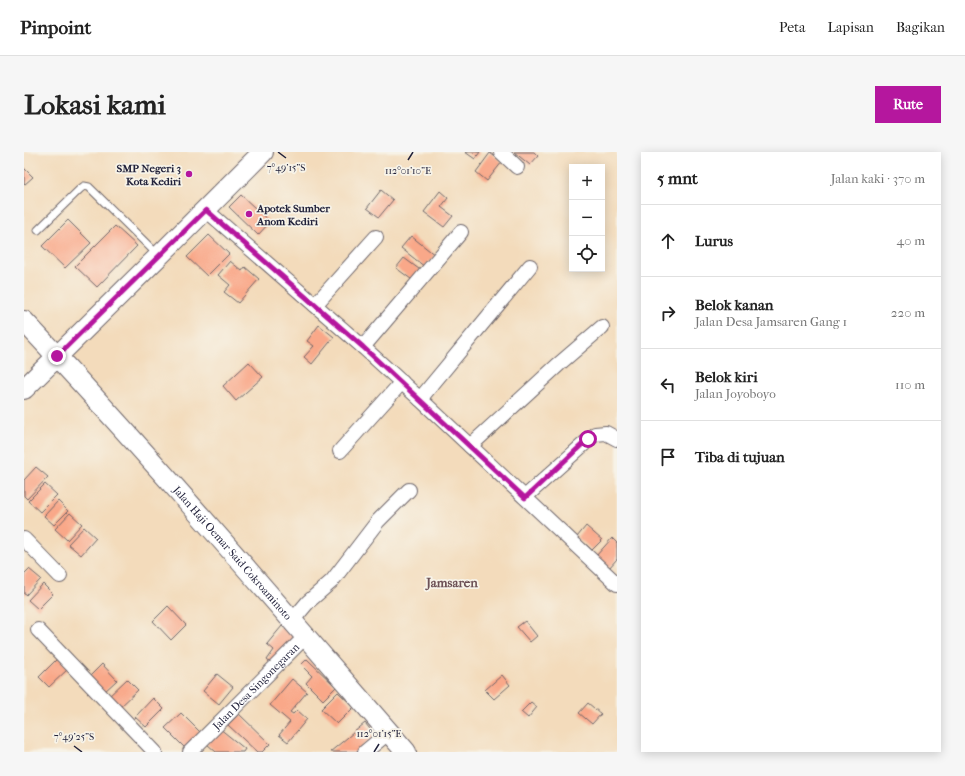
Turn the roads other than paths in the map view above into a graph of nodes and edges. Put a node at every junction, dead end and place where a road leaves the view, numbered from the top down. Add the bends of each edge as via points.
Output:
1 (263, 152) edge
2 (501, 152) edge
3 (517, 167) dead end
4 (206, 210) junction
5 (38, 230) dead end
6 (461, 232) dead end
7 (376, 237) dead end
8 (159, 256) junction
9 (530, 266) dead end
10 (315, 305) junction
11 (24, 321) edge
12 (602, 327) dead end
13 (363, 347) junction
14 (57, 356) junction
15 (402, 382) junction
16 (24, 389) edge
17 (420, 399) junction
18 (617, 439) edge
19 (470, 446) junction
20 (340, 451) dead end
21 (409, 490) dead end
22 (525, 498) junction
23 (24, 539) edge
24 (60, 576) dead end
25 (617, 584) edge
26 (292, 621) junction
27 (38, 630) dead end
28 (306, 637) junction
29 (389, 732) junction
30 (155, 752) edge
31 (190, 752) edge
32 (365, 752) edge
33 (406, 752) edge

1 - 4 main road
2 - 3 street
4 - 8 main road
4 - 10 street
5 - 8 lane via 80,189 84,186 89,187
6 - 13 street
7 - 10 street
8 - 14 main road
9 - 17 street
10 - 13 street
11 - 14 main road, Jalan Haji Oemar Said Cokroaminoto
12 - 19 street
13 - 15 street
14 - 16 main road
14 - 26 main road, Jalan Haji Oemar Said Cokroaminoto
15 - 17 street
15 - 20 street
17 - 19 street
18 - 22 street via 606,433 595,434
19 - 22 street
21 - 26 street via 378,521 332,581 308,602
22 - 25 street
23 - 24 street
26 - 28 main road, Jalan Haji Oemar Said Cokroaminoto
27 - 30 street
28 - 29 main road, Jalan Haji Oemar Said Cokroaminoto
28 - 31 street, Jalan Desa Singonegaran
29 - 32 street
29 - 33 main road, Jalan Haji Oemar Said Cokroaminoto

